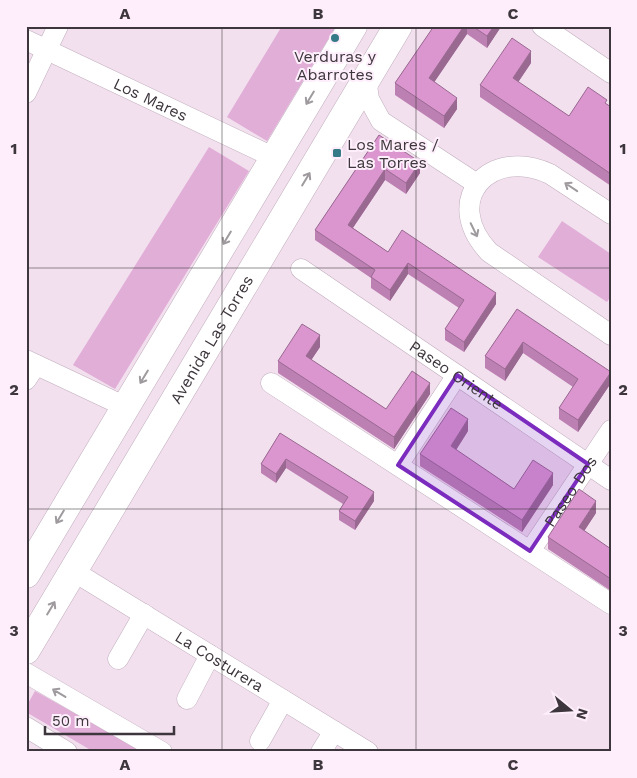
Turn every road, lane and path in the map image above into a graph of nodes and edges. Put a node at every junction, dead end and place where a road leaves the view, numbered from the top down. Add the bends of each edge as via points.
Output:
1 (58, 26) edge
2 (353, 26) edge
3 (398, 26) edge
4 (542, 26) edge
5 (26, 40) edge
6 (47, 50) junction
7 (611, 73) edge
8 (366, 79) junction
9 (26, 93) edge
10 (381, 121) junction
11 (339, 125) junction
12 (275, 158) junction
13 (260, 184) junction
14 (477, 184) junction
15 (291, 205) junction
16 (611, 214) edge
17 (301, 269) dead end
18 (611, 335) edge
19 (29, 368) edge
20 (457, 375) junction
21 (271, 383) dead end
22 (126, 407) junction
23 (611, 430) edge
24 (588, 464) junction
25 (398, 465) junction
26 (611, 480) edge
27 (530, 551) junction
28 (73, 570) junction
29 (26, 574) edge
30 (611, 604) edge
31 (144, 614) junction
32 (26, 650) edge
33 (210, 655) junction
34 (118, 659) dead end
35 (26, 673) edge
36 (187, 699) dead end
37 (283, 700) junction
38 (26, 727) edge
39 (334, 731) junction
40 (260, 741) dead end
41 (67, 752) edge
42 (162, 752) edge
43 (322, 752) edge
44 (368, 752) edge

1 - 6 street
2 -> 12 main road
3 - 8 main road, Avenida Las Torres
4 - 7 street
5 - 6 street, Los Mares
6 - 9 street
6 - 12 street, Los Mares
8 - 10 street via 369,99
8 - 11 main road, Avenida Las Torres
10 - 11 street via 361,120
10 - 14 street
15 -> 11 main road, Avenida Las Torres
12 - 13 main road
13 - 15 main road via 263,195 271,203
13 -> 22 main road
16 -> 14 street via 555,177 530,166 502,168
14 -> 18 street via 468,210 471,226 481,243
15 - 28 main road, Avenida Las Torres
17 - 20 street, Paseo Oriente
19 - 22 street
20 - 24 street, Paseo Oriente
20 - 25 street
21 - 25 street
22 -> 29 main road
23 - 24 street, Paseo Dos
24 - 26 street, Paseo Oriente
24 - 27 street, Paseo Dos
25 - 27 street
27 - 30 street
28 - 31 street, La Costurera
32 -> 28 main road, Avenida Las Torres
31 - 33 street, La Costurera
31 - 34 street
33 - 36 street
33 - 37 street, La Costurera
42 -> 35 street
37 - 39 street, La Costurera
37 - 40 street
38 - 41 street
39 - 43 street
39 - 44 street, La Costurera

